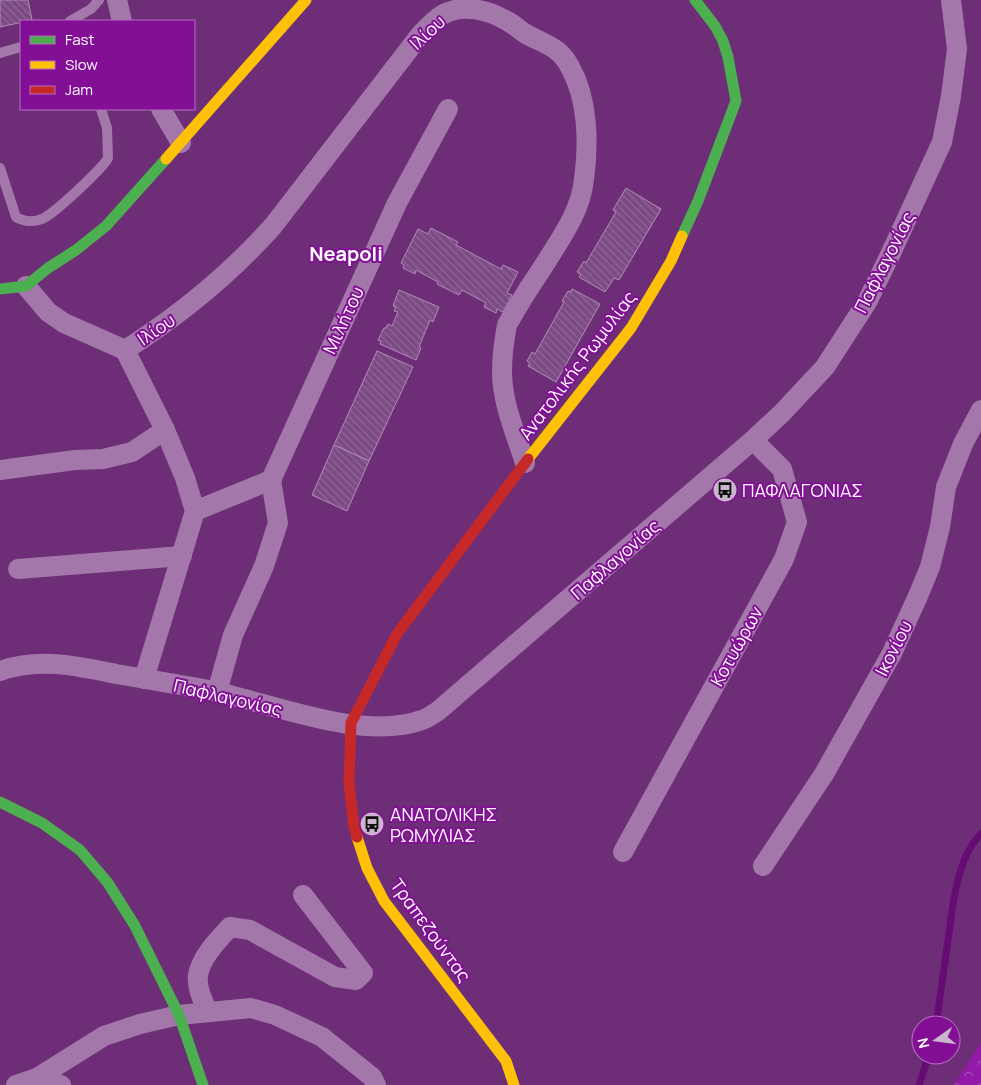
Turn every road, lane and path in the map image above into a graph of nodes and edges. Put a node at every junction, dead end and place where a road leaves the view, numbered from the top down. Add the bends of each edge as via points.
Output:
1 (99, 0) edge
2 (116, 0) edge
3 (306, 0) edge
4 (695, 0) edge
5 (951, 0) edge
6 (74, 20) edge
7 (122, 20) edge
8 (20, 48) edge
9 (0, 53) edge
10 (101, 110) edge
11 (161, 110) edge
12 (448, 110) dead end
13 (182, 143) junction
14 (0, 168) edge
15 (26, 286) junction
16 (0, 288) edge
17 (125, 350) junction
18 (981, 410) edge
19 (165, 430) junction
20 (753, 440) junction
21 (525, 463) junction
22 (0, 470) edge
23 (271, 480) junction
24 (195, 511) junction
25 (182, 556) junction
26 (18, 569) dead end
27 (0, 671) edge
28 (144, 679) junction
29 (217, 692) junction
30 (350, 723) junction
31 (0, 802) edge
32 (624, 852) dead end
33 (763, 866) dead end
34 (303, 895) dead end
35 (208, 1012) junction
36 (179, 1015) junction
37 (37, 1078) junction
38 (16, 1085) edge
39 (61, 1085) edge
40 (204, 1085) edge
41 (376, 1085) edge
42 (514, 1085) edge

1 - 6 lane
2 - 7 street
3 - 13 street
4 - 21 street, Ανατολικής Ρωμυλίας via 723,41 736,100 698,201 671,261 632,328
5 - 20 street, Παφλαγονίας via 956,49 942,142 867,302 825,367
8 - 9 lane
10 - 14 lane via 107,128 108,158 96,173 46,217 32,221 16,217
11 - 13 street
12 - 23 street, Μιλήτου via 397,203
13 - 15 street via 106,226
15 - 16 street
15 - 17 street, Ιλίου via 48,312 64,323
17 - 19 street
17 - 21 street, Ιλίου via 184,310 255,246 420,34 443,14 460,8 478,9 507,20 526,34 549,44 561,55 574,76 585,119 584,180 577,211 507,325 503,345 502,374 507,404
18 - 33 street, Ικονίου via 946,487 930,567 892,653 824,774
19 - 22 street via 132,452
19 - 24 street
20 - 30 street, Παφλαγονίας via 438,711 407,724
20 - 32 street, Κοτυώρων via 782,469 796,522 792,536 784,559
21 - 30 street, Ανατολικής Ρωμυλίας via 397,634
23 - 24 street
23 - 29 street via 278,523 264,566 233,635
24 - 25 street
25 - 26 street
25 - 28 street
27 - 28 street, Παφλαγονίας via 46,663
28 - 29 street, Παφλαγονίας
29 - 30 street, Παφλαγονίας via 309,717
30 - 42 street, Τραπεζούντας via 349,783 354,827 367,868 384,901 506,1061
31 - 36 street via 42,823 80,850 102,876 135,926
34 - 35 street via 363,973 356,980 335,977 250,930 230,927 208,954 198,976
35 - 36 street
35 - 41 street via 251,1008 275,1015 322,1037 372,1077
36 - 37 street via 104,1036
36 - 40 street
37 - 38 street
37 - 39 street

